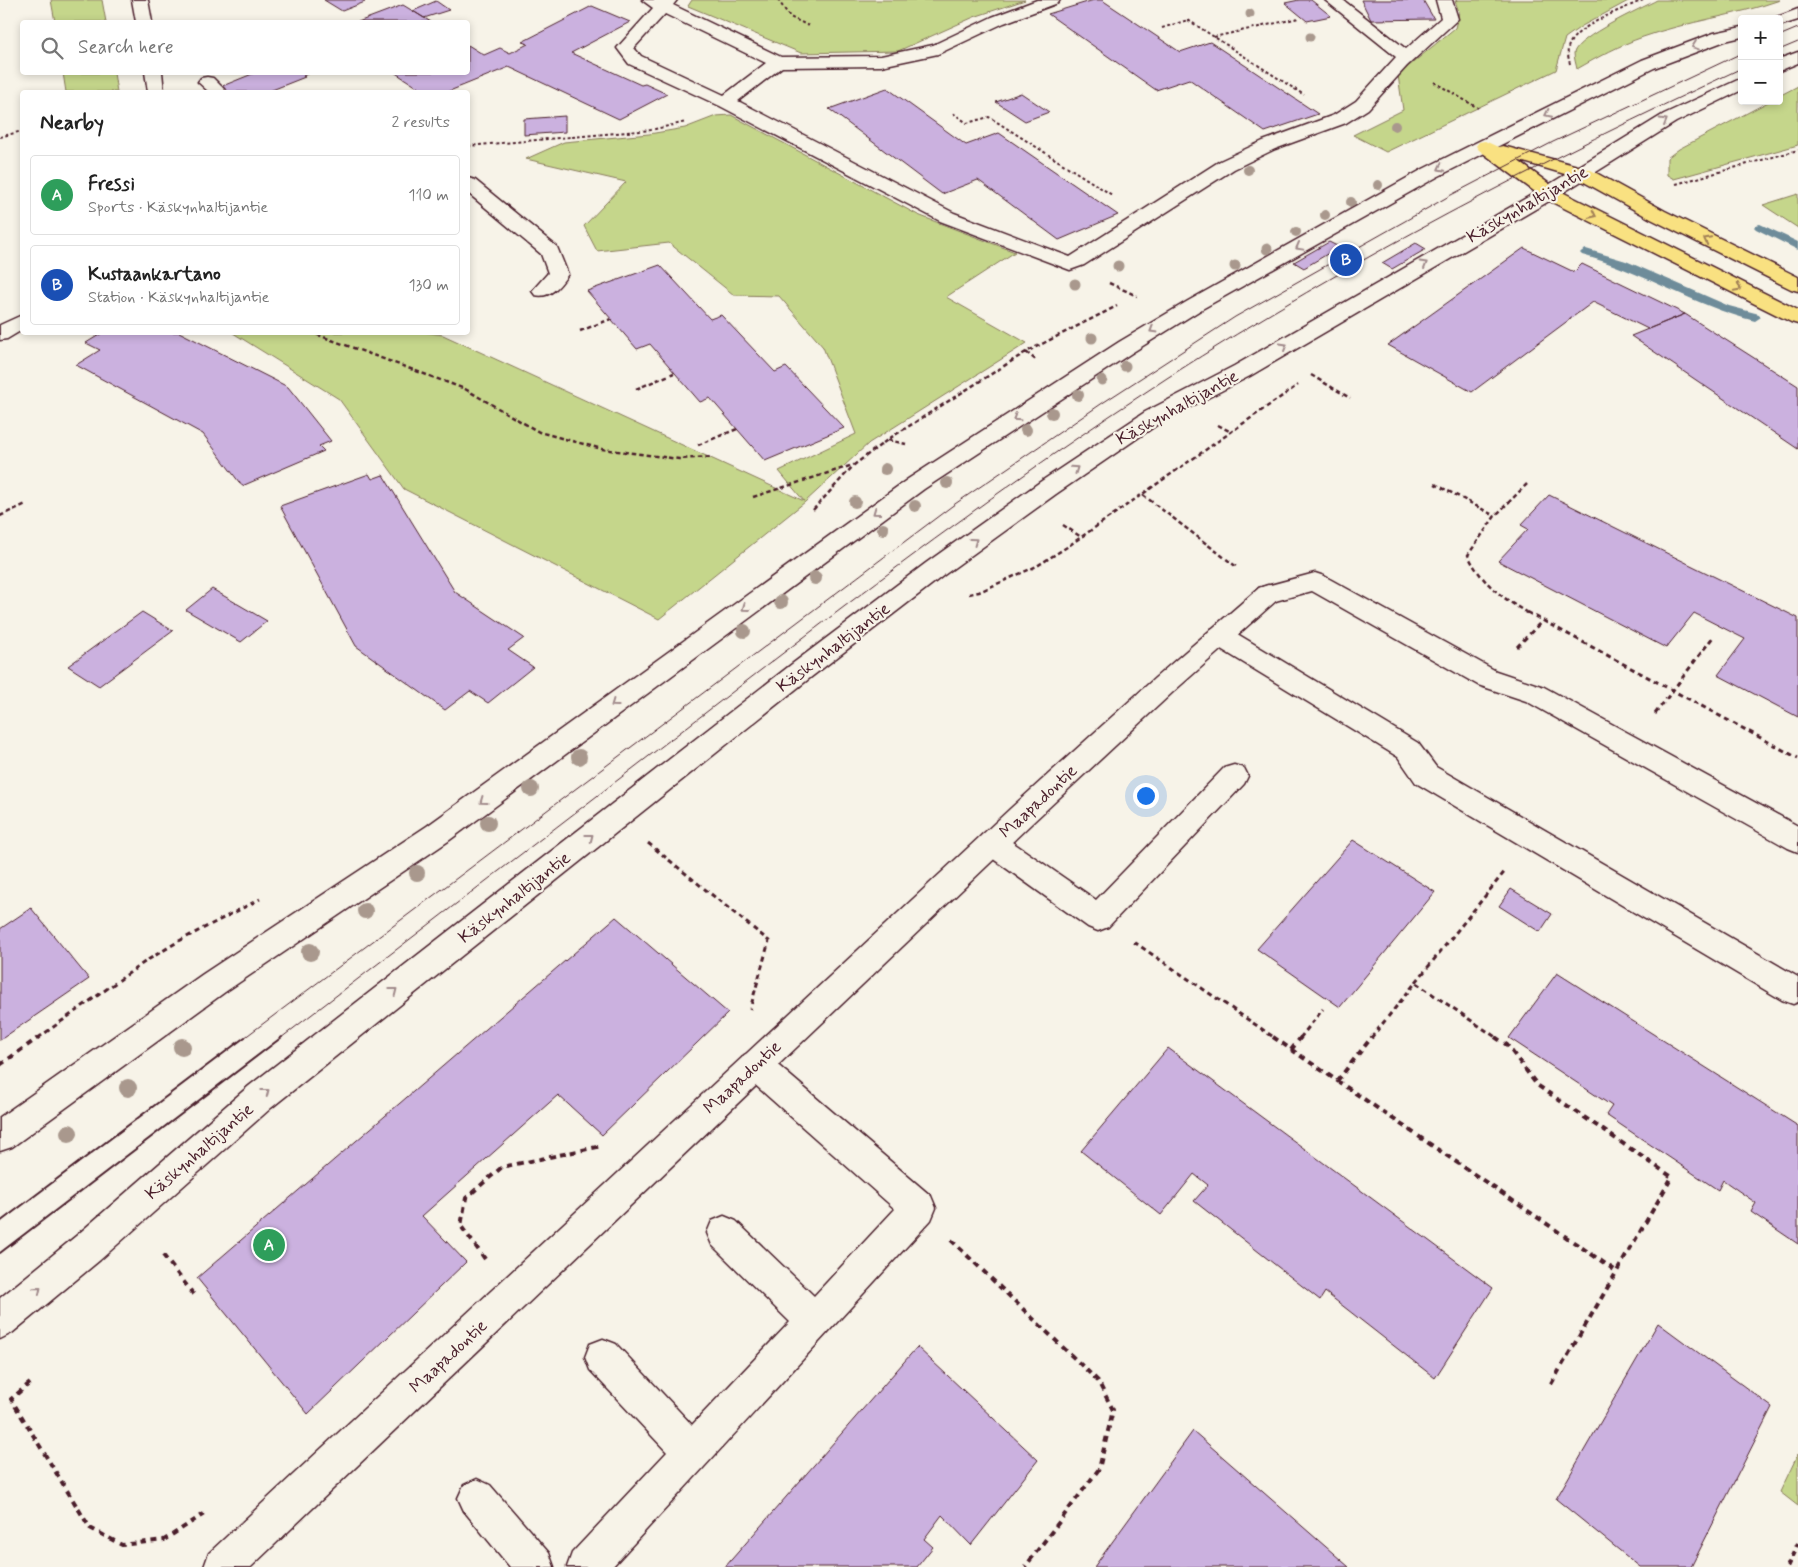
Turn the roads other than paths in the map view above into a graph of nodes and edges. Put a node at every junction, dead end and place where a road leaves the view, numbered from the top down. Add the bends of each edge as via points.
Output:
1 (140, 0) edge
2 (1052, 0) edge
3 (1333, 0) edge
4 (1444, 0) edge
5 (660, 2) edge
6 (1798, 14) edge
7 (144, 20) edge
8 (1783, 20) edge
9 (1738, 33) edge
10 (1798, 57) edge
11 (1404, 60) junction
12 (778, 62) junction
13 (1783, 64) edge
14 (153, 75) edge
15 (1738, 85) edge
16 (156, 90) edge
17 (726, 102) junction
18 (1484, 146) junction
19 (1582, 173) junction
20 (470, 186) edge
21 (1549, 193) junction
22 (1798, 285) edge
23 (542, 291) dead end
24 (1798, 318) edge
25 (20, 322) edge
26 (0, 334) edge
27 (1220, 636) junction
28 (1234, 776) dead end
29 (1798, 840) edge
30 (992, 843) junction
31 (1793, 990) dead end
32 (756, 1065) junction
33 (0, 1136) edge
34 (724, 1233) dead end
35 (0, 1321) edge
36 (814, 1321) junction
37 (603, 1357) dead end
38 (692, 1452) junction
39 (477, 1498) dead end
40 (223, 1567) edge
41 (535, 1567) edge
42 (586, 1567) edge

1 - 7 main road
2 - 12 main road via 998,20 938,49 881,61
3 - 11 main road
4 - 11 main road via 1450,19
5 - 12 main road
5 - 17 main road via 625,48 627,52 635,60
6 - 8 main road
9 -> 18 main road via 1648,64
10 - 13 main road
11 - 17 main road via 1362,105 1340,119 1269,145 1227,165 1070,264 947,217
12 - 17 main road
14 - 16 main road
19 -> 15 main road, Käskynhaltijantie via 1670,118
18 - 19 highway
18 - 21 highway
18 -> 33 main road via 1195,305 959,455 437,834 214,983
19 - 21 main road, Käskynhaltijantie
22 -> 19 highway
20 - 23 main road via 550,252 558,274
21 -> 24 highway
35 -> 21 main road, Käskynhaltijantie via 260,1097 935,569 1153,416 1242,371
25 - 26 main road
27 - 29 main road, Maapadontie via 1268,594 1315,582 1487,678 1535,694
27 - 30 main road, Maapadontie
27 - 31 main road via 1408,750 1426,775
28 - 30 main road via 1098,918
30 - 32 main road, Maapadontie
32 - 36 main road via 919,1208
32 - 40 main road, Maapadontie
34 - 36 main road
36 - 38 main road
37 - 38 main road
38 - 42 main road
39 - 41 main road

